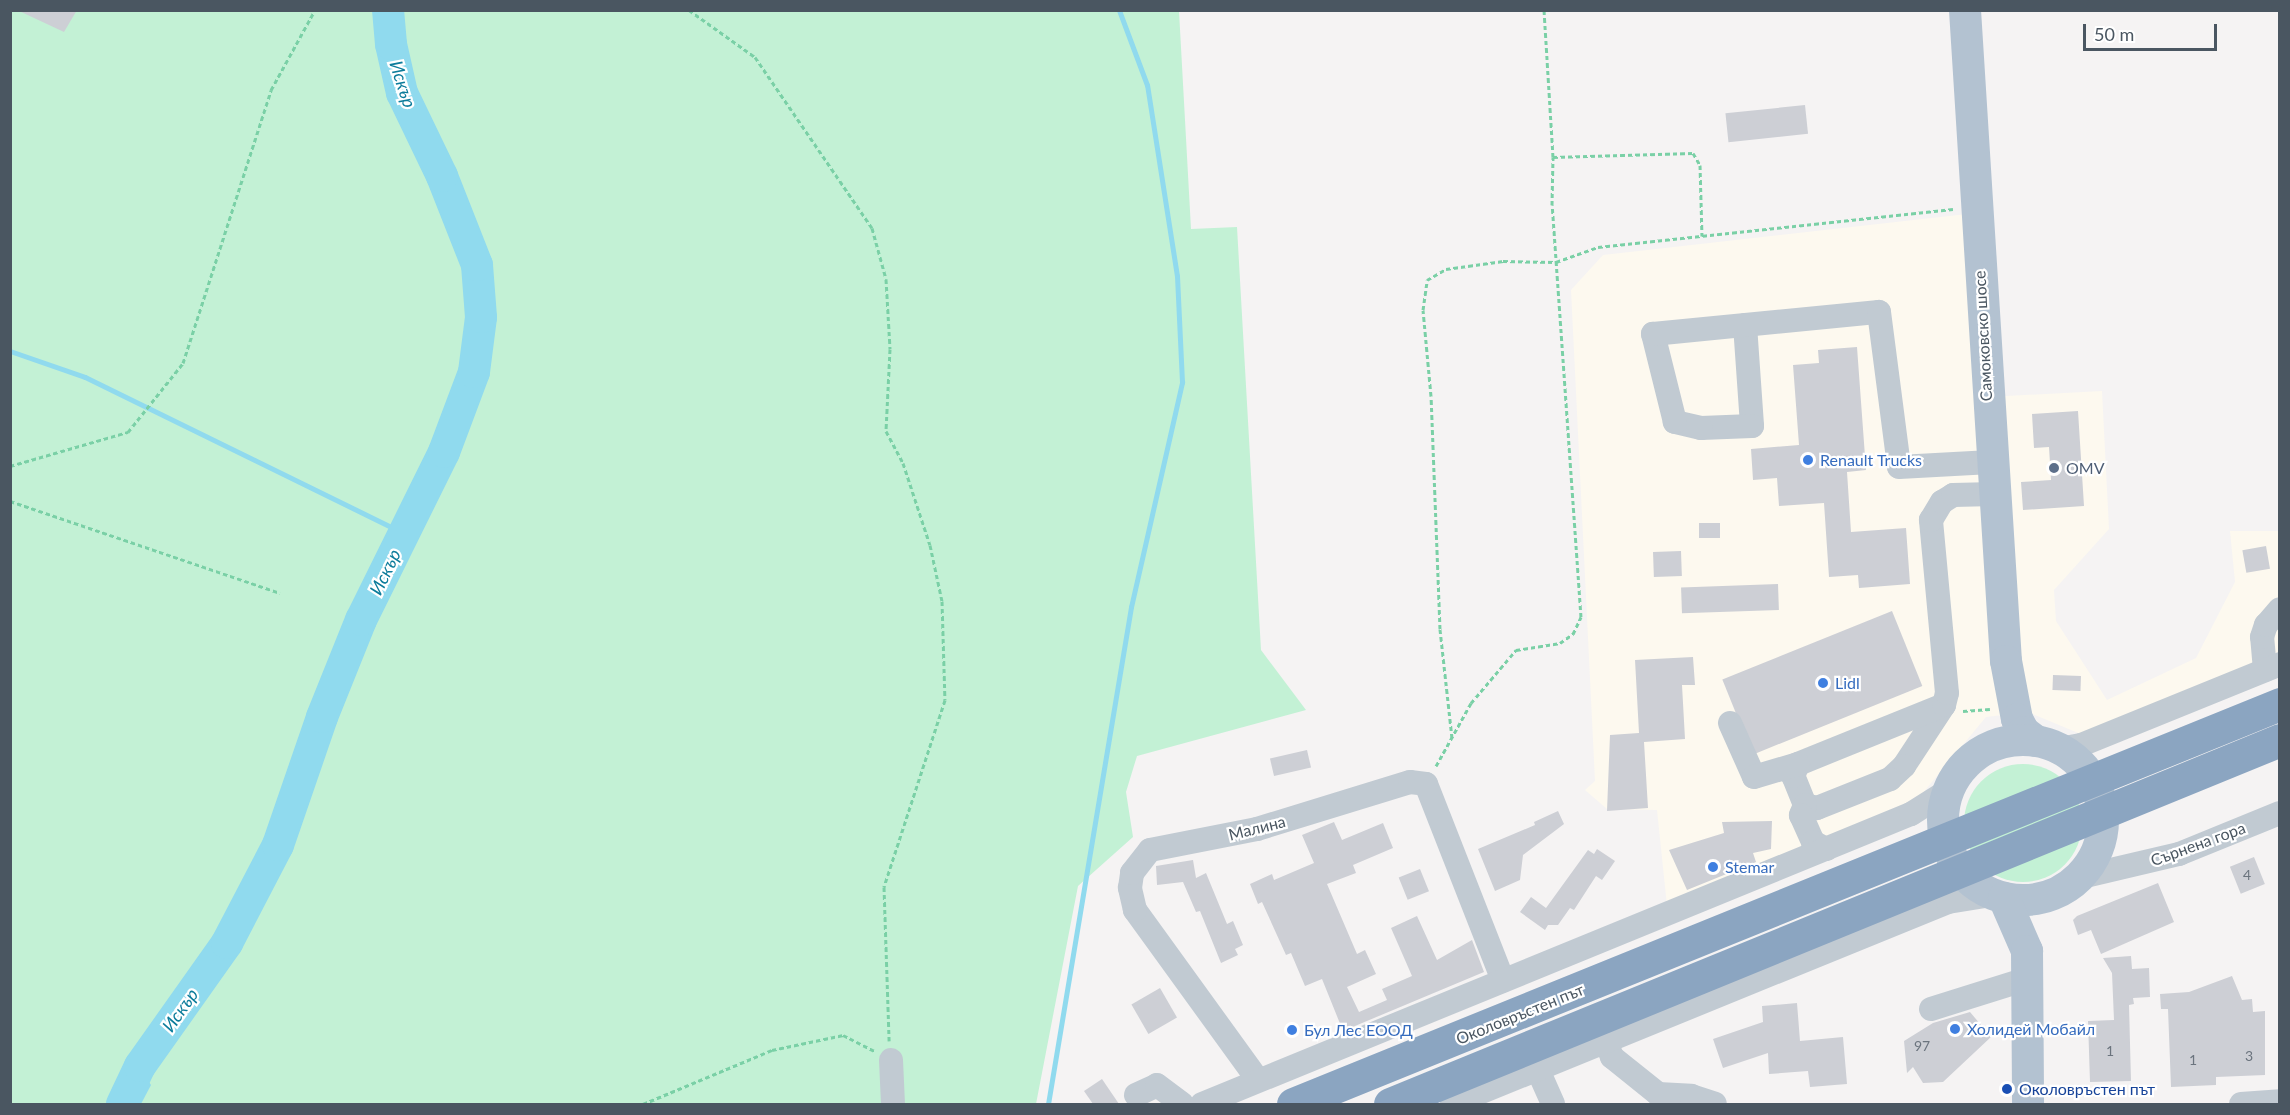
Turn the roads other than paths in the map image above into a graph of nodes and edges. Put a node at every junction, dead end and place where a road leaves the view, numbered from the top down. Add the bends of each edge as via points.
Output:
1 (1965, 10) edge
2 (1745, 325) junction
3 (1991, 462) junction
4 (1994, 494) junction
5 (2280, 609) edge
6 (2006, 661) junction
7 (2272, 667) edge
8 (2280, 704) edge
9 (1944, 705) junction
10 (1730, 723) dead end
11 (2280, 740) edge
12 (2047, 745) junction
13 (1981, 752) junction
14 (1798, 764) junction
15 (1949, 790) junction
16 (1804, 805) junction
17 (2280, 813) edge
18 (1826, 849) junction
19 (2081, 876) junction
20 (2054, 894) junction
21 (1997, 896) junction
22 (2027, 965) junction
23 (1503, 980) junction
24 (1931, 1009) dead end
25 (1606, 1042) junction
26 (891, 1060) road end
27 (1538, 1070) junction
28 (1258, 1080) junction
29 (1136, 1095) dead end
30 (2280, 1101) edge
31 (893, 1104) edge
32 (1182, 1104) edge
33 (1202, 1104) edge
34 (1293, 1104) edge
35 (1390, 1104) edge
36 (1452, 1104) edge
37 (1553, 1104) edge
38 (1714, 1104) edge
39 (2028, 1104) edge
40 (2241, 1104) edge

1 - 3 main road, Самоковско шосе
2 - 2 street via 1653,334 1676,422 1701,428 1752,426
2 - 3 street via 1879,312 1899,466
3 - 4 main road, Самоковско шосе
4 - 6 main road, Самоковско шосе
4 - 9 street via 1953,495 1942,502 1931,520 1947,693
5 - 7 street via 2266,625 2262,637
6 - 12 main road via 2016,719 2024,732
6 - 13 main road via 1994,736
7 - 12 street via 2081,745
8 - 34 highway, Околовръстен път
9 - 14 street
9 - 16 street via 1897,774 1817,808
10 - 14 street via 1754,777
11 - 35 highway
12 - 13 main road via 2015,739
12 - 19 main road via 2092,778 2103,812 2097,851
13 - 15 main road via 1963,767
14 - 16 street via 1793,776
15 - 18 street via 1927,807
15 - 21 main road via 1943,817 1946,843 1962,872
16 - 18 street via 1801,815 1813,842
17 - 19 street, Сърнена гора via 2179,854
18 - 23 street
19 - 20 main road
20 - 21 main road via 2039,900
20 - 22 main road
21 - 22 main road
21 - 25 street via 1948,902
22 - 24 street
22 - 39 main road
23 - 28 street
23 - 28 street, Малина via 1426,784 1410,782 1257,829 1150,850 1139,860 1130,888 1135,910
25 - 27 street
25 - 38 street via 1612,1057 1658,1094 1691,1096
26 - 31 street
27 - 36 street
27 - 37 street
28 - 33 street
29 - 32 street via 1157,1084
30 - 40 street

